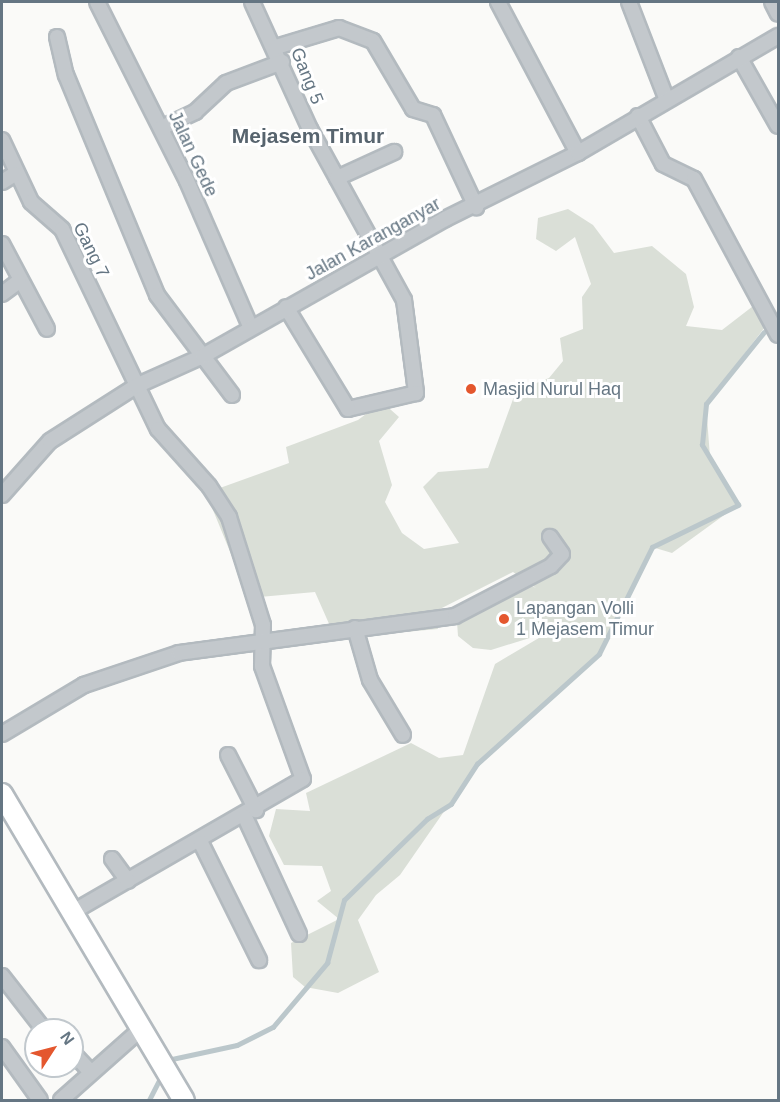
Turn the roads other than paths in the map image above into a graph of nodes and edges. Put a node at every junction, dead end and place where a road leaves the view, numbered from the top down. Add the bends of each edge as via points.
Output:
1 (97, 2) edge
2 (252, 2) edge
3 (498, 2) edge
4 (629, 2) edge
5 (772, 2) edge
6 (778, 14) edge
7 (778, 36) edge
8 (57, 38) dead end
9 (276, 47) junction
10 (739, 57) junction
11 (282, 62) junction
12 (666, 98) junction
13 (638, 116) junction
14 (778, 126) edge
15 (161, 128) junction
16 (2, 140) edge
17 (394, 152) dead end
18 (578, 153) junction
19 (15, 174) junction
20 (337, 178) junction
21 (2, 182) edge
22 (476, 207) junction
23 (2, 244) edge
24 (382, 258) junction
25 (19, 281) junction
26 (4, 292) edge
27 (286, 307) junction
28 (250, 326) junction
29 (47, 329) dead end
30 (778, 335) edge
31 (203, 356) junction
32 (136, 386) junction
33 (232, 395) dead end
34 (2, 495) edge
35 (550, 537) dead end
36 (355, 628) junction
37 (261, 641) junction
38 (2, 734) edge
39 (404, 735) dead end
40 (228, 754) dead end
41 (2, 795) edge
42 (251, 813) junction
43 (201, 843) junction
44 (112, 859) dead end
45 (128, 881) junction
46 (71, 913) junction
47 (299, 934) dead end
48 (259, 960) dead end
49 (2, 976) edge
50 (35, 1018) edge
51 (141, 1029) junction
52 (2, 1047) edge
53 (84, 1065) edge
54 (89, 1070) junction
55 (40, 1101) edge
56 (61, 1101) edge
57 (184, 1101) edge

1 - 15 street, Jalan Gede
2 - 9 street, Gang 5
3 - 18 street
4 - 12 street
5 - 6 street
7 - 10 street, Jalan Karanganyar
8 - 31 street via 70,86 157,295
9 - 11 street, Gang 5
9 - 22 street via 339,28 369,39 413,109 433,115
10 - 12 street, Jalan Karanganyar
10 - 14 street
11 - 15 street via 226,83 195,112
11 - 20 street, Gang 5
12 - 13 street, Jalan Karanganyar
13 - 18 street, Jalan Karanganyar
13 - 30 street via 663,164 694,179
15 - 28 street, Jalan Gede
16 - 19 street, Gang 7
17 - 20 street
18 - 22 street, Jalan Karanganyar
19 - 21 street
19 - 32 street, Gang 7 via 31,202 62,229
20 - 24 street, Gang 5
22 - 24 street, Jalan Karanganyar via 445,219
23 - 25 street
24 - 27 street, Jalan Karanganyar
24 - 27 street, Gang 5 via 406,311 414,394 348,409
25 - 26 street
25 - 29 street
27 - 28 street, Jalan Karanganyar
28 - 31 street, Jalan Karanganyar
31 - 32 street, Jalan Karanganyar
31 - 33 street
32 - 34 street, Jalan Karanganyar via 50,441
32 - 37 street, Gang 7 via 158,429 209,486 229,517 256,595
35 - 36 street via 562,554 551,566 458,615
36 - 37 street
36 - 39 street via 370,681
37 - 38 street via 179,653 84,685
37 - 42 street, Gang 7 via 262,666 303,779
40 - 42 street
41 - 46 street
42 - 43 street
42 - 47 street
43 - 45 street
43 - 48 street
44 - 45 street
45 - 46 street
46 - 51 street
49 - 50 street
51 - 54 street
51 - 57 street
52 - 55 street
53 - 54 street
54 - 56 street

